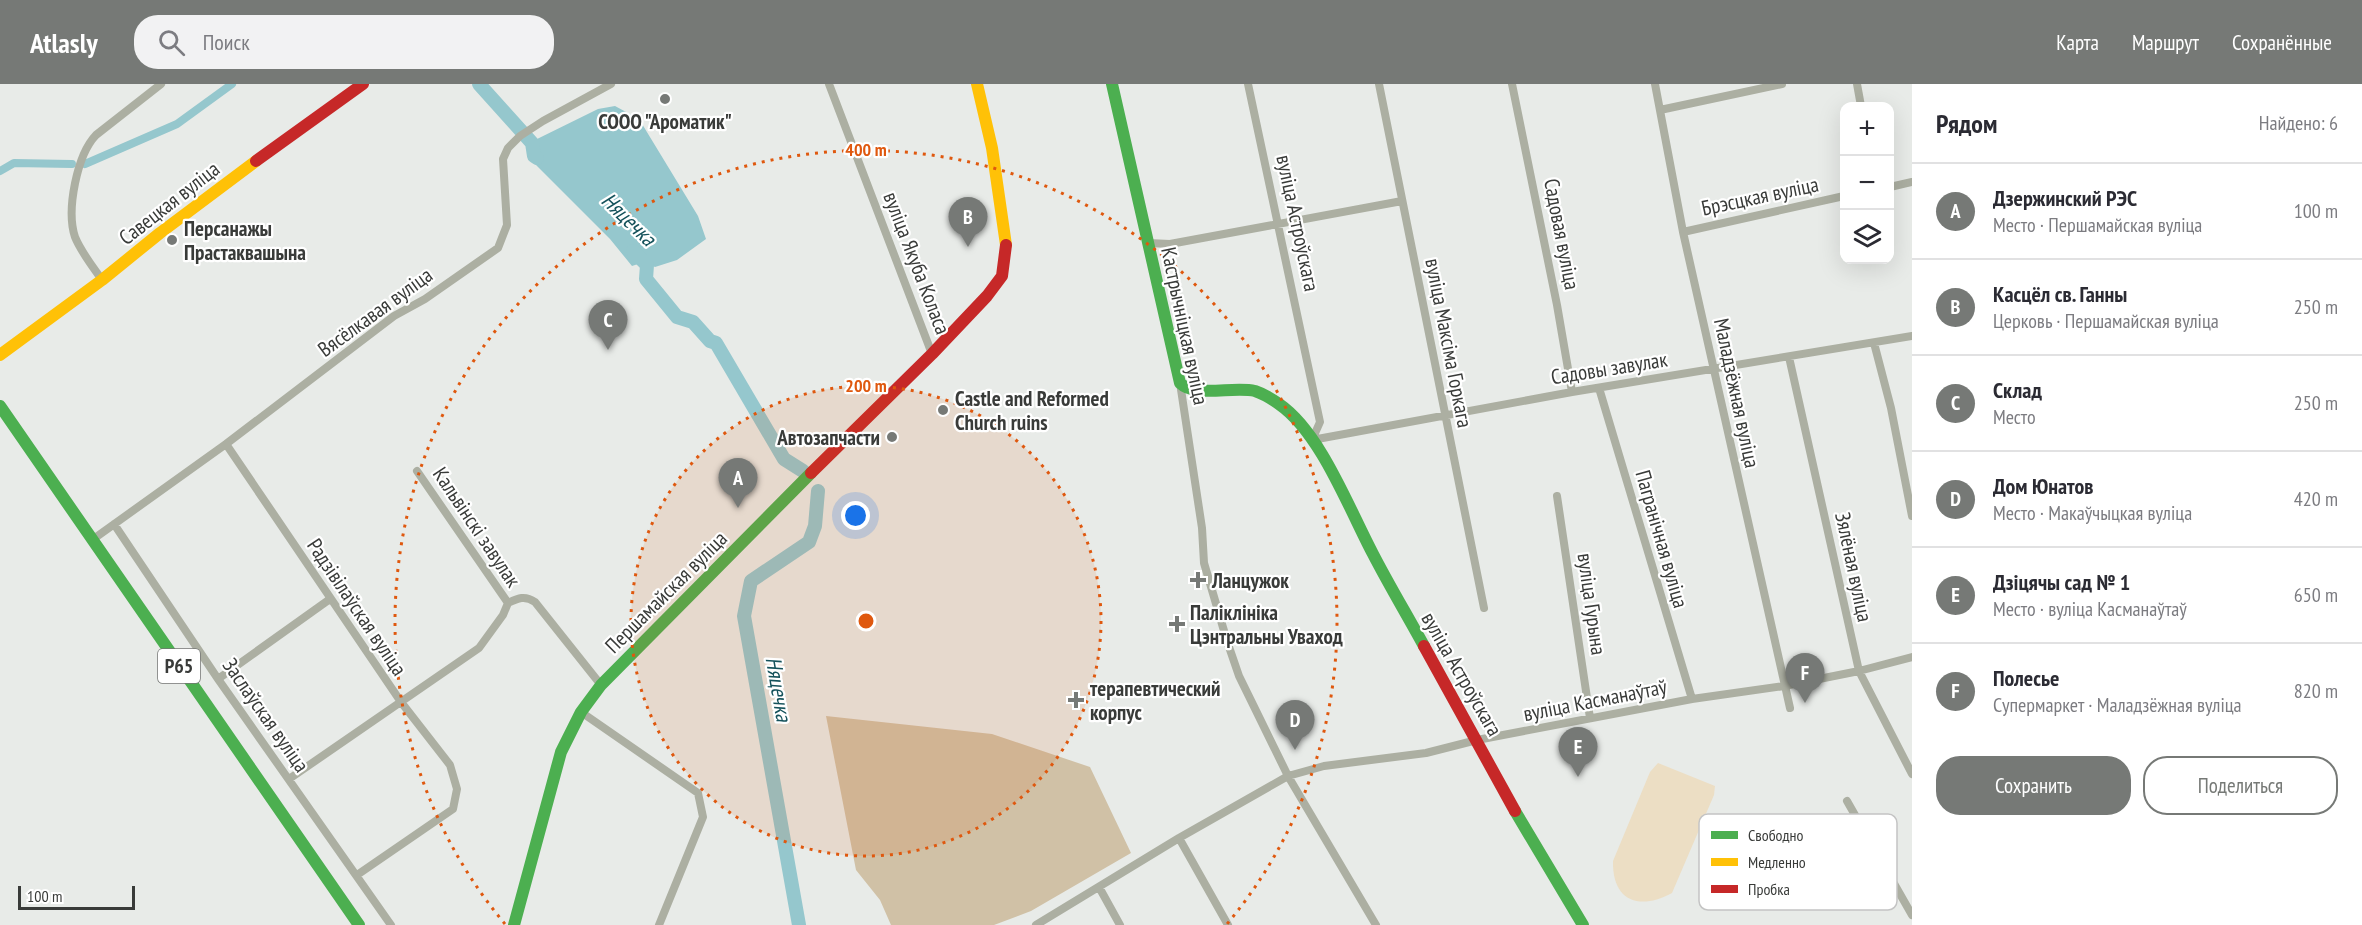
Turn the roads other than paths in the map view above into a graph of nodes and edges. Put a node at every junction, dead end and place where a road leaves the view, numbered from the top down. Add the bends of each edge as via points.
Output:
1 (161, 84) edge
2 (363, 84) edge
3 (611, 84) edge
4 (830, 84) edge
5 (977, 84) edge
6 (1112, 84) edge
7 (1248, 84) edge
8 (1379, 84) edge
9 (1512, 84) edge
10 (1655, 84) edge
11 (1782, 84) edge
12 (1857, 84) edge
13 (1859, 102) edge
14 (1660, 110) junction
15 (1912, 182) edge
16 (1894, 186) edge
17 (1840, 197) edge
18 (1402, 201) junction
19 (1278, 225) junction
20 (1683, 232) junction
21 (1148, 243) junction
22 (102, 280) junction
23 (1912, 336) edge
24 (1874, 343) junction
25 (932, 354) junction
26 (0, 355) edge
27 (1789, 357) junction
28 (1714, 370) junction
29 (1180, 383) junction
30 (1599, 388) junction
31 (1572, 392) junction
32 (0, 406) edge
33 (1444, 415) junction
34 (1312, 440) junction
35 (226, 444) junction
36 (417, 471) dead end
37 (1557, 496) dead end
38 (1912, 516) edge
39 (114, 524) junction
40 (92, 540) junction
41 (330, 599) junction
42 (508, 603) junction
43 (1484, 608) dead end
44 (1912, 657) edge
45 (1858, 671) junction
46 (218, 679) junction
47 (601, 685) junction
48 (1784, 686) junction
49 (1692, 699) junction
50 (401, 702) junction
51 (1790, 708) dead end
52 (581, 712) junction
53 (1590, 718) junction
54 (1478, 740) junction
55 (1912, 774) edge
56 (1288, 776) junction
57 (289, 779) junction
58 (1847, 801) dead end
59 (1854, 814) edge
60 (1179, 838) junction
61 (357, 875) junction
62 (1099, 887) junction
63 (1897, 889) edge
64 (1912, 915) edge
65 (359, 925) edge
66 (391, 925) edge
67 (514, 925) edge
68 (659, 925) edge
69 (1036, 925) edge
70 (1120, 925) edge
71 (1228, 925) edge
72 (1376, 925) edge
73 (1583, 925) edge

1 - 22 street via 96,135 81,160 73,200 73,227 81,249
2 - 22 street, Савецкая вуліца via 212,193
3 - 35 street, Вясёлкавая вуліца via 543,121 508,148 503,159 507,225 498,248 394,316
4 - 25 street, вуліца Якуба Коласа
5 - 25 street, Першамайская вуліца via 992,148 1005,261 1002,276 987,296
6 - 21 street, Кастрычніцкая вуліца
7 - 19 street, вуліца Астроўскага
8 - 18 street, вуліца Максіма Горкага
9 - 31 street, Садовая вуліца
10 - 14 street, Маладзёжная вуліца
11 - 14 street
12 - 13 street
14 - 20 street, Маладзёжная вуліца
15 - 16 street
17 - 20 street, Брэсцкая вуліца
18 - 19 street
18 - 33 street, вуліца Максіма Горкага
19 - 21 street via 1170,244
19 - 34 street, вуліца Астроўскага via 1320,422
20 - 28 street, Маладзёжная вуліца
21 - 29 street, Кастрычніцкая вуліца
22 - 26 street, Савецкая вуліца
23 - 24 street, Садовы завулак
24 - 27 street, Садовы завулак
24 - 38 street
25 - 47 street, Першамайская вуліца
27 - 28 street, Садовы завулак
27 - 45 street, Зялёная вуліца
28 - 30 street, Садовы завулак
28 - 48 street, Маладзёжная вуліца
29 - 34 street, вуліца Астроўскага via 1194,391 1241,389 1269,397 1288,410
29 - 56 street, Кастрычніцкая вуліца via 1208,578 1239,676
30 - 31 street, Садовы завулак
30 - 49 street, Пагранічная вуліца
31 - 33 street, Садовы завулак
32 - 40 street, Р65
33 - 34 street, Садовы завулак
33 - 43 street, вуліца Максіма Горкага
34 - 54 street, вуліца Астроўскага
35 - 39 street, Вясёлкавая вуліца
35 - 41 street, Радзівілаўская вуліца
36 - 42 street, Кальвінскі завулак
37 - 53 street, вуліца Гурына
39 - 40 street, Вясёлкавая вуліца
39 - 46 street, Заслаўская вуліца
40 - 65 street, Р65
41 - 46 street
41 - 50 street, Радзівілаўская вуліца
42 - 47 street via 528,597 535,602
42 - 50 street via 479,648
44 - 45 street, вуліца Касманаўтаў
45 - 48 street, вуліца Касманаўтаў
45 - 55 street, Зялёная вуліца
46 - 57 street, Заслаўская вуліца
47 - 52 street, Першамайская вуліца
48 - 49 street, вуліца Касманаўтаў
48 - 51 street, Маладзёжная вуліца
49 - 53 street, вуліца Касманаўтаў
50 - 57 street
50 - 61 street, Радзівілаўская вуліца via 450,765 458,789 453,809
52 - 67 street, Першамайская вуліца via 554,774
52 - 68 street via 698,793 703,817
53 - 54 street, вуліца Касманаўтаў
54 - 56 street, вуліца Касманаўтаў via 1392,759 1324,766
54 - 73 street, вуліца Астроўскага
56 - 60 street, вуліца Касманаўтаў
56 - 72 street, Кастрычніцкая вуліца
57 - 61 street, Заслаўская вуліца
58 - 59 street
60 - 62 street, вуліца Касманаўтаў
60 - 71 street
61 - 66 street, Заслаўская вуліца
62 - 69 street, вуліца Касманаўтаў
62 - 70 street
63 - 64 street

